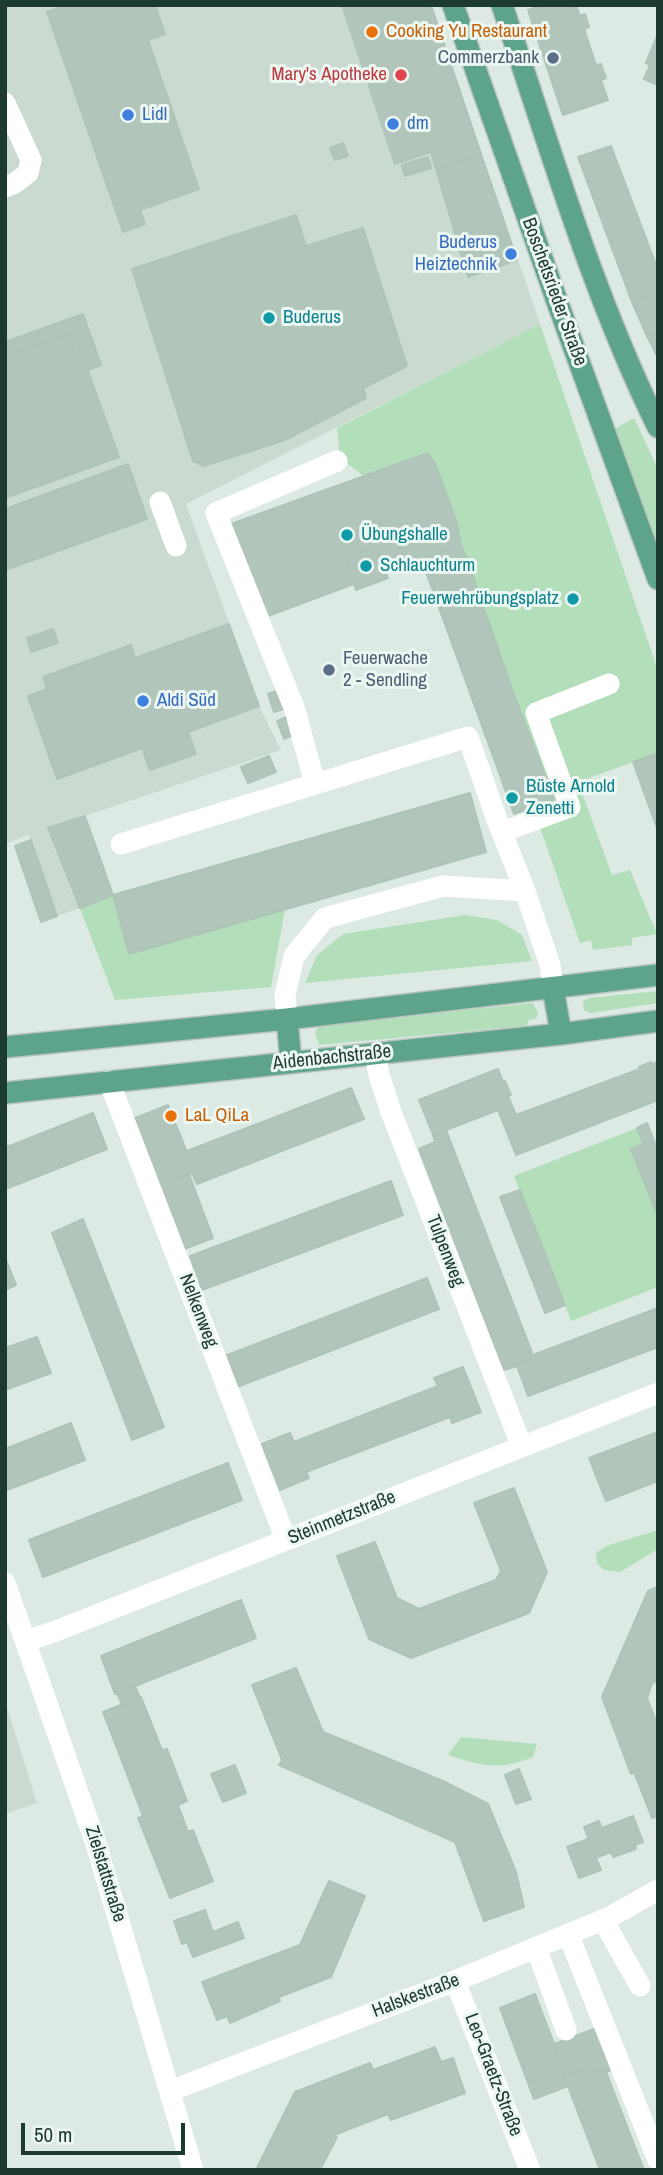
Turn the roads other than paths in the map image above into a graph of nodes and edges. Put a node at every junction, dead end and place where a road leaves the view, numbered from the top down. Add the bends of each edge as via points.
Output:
1 (453, 5) edge
2 (502, 5) edge
3 (5, 103) edge
4 (5, 187) edge
5 (658, 427) edge
6 (337, 461) dead end
7 (160, 502) dead end
8 (176, 546) dead end
9 (658, 579) edge
10 (609, 684) dead end
11 (315, 784) junction
12 (502, 832) junction
13 (121, 844) dead end
14 (525, 891) junction
15 (658, 975) edge
16 (554, 988) junction
17 (287, 1019) junction
18 (658, 1021) edge
19 (561, 1034) junction
20 (5, 1047) edge
21 (375, 1053) junction
22 (292, 1062) junction
23 (109, 1081) junction
24 (5, 1093) edge
25 (658, 1393) edge
26 (522, 1447) junction
27 (286, 1540) junction
28 (5, 1583) edge
29 (26, 1641) junction
30 (658, 1890) edge
31 (603, 1920) junction
32 (568, 1934) junction
33 (536, 1947) junction
34 (456, 1981) junction
35 (640, 1986) dead end
36 (566, 2030) dead end
37 (170, 2091) junction
38 (658, 2160) edge
39 (193, 2170) edge
40 (530, 2170) edge

1 - 9 main road, Boschetsrieder Straße
2 - 5 main road via 592,273
3 - 4 street via 31,160 28,173
6 - 11 street via 216,513 295,710
7 - 8 street
10 - 12 street via 536,713 570,807
11 - 12 street via 468,737
11 - 13 street
12 - 14 street
14 - 16 street
14 - 17 street via 443,886 325,918 293,956 285,995
15 - 16 main road
16 - 17 main road
16 - 19 main road
17 - 20 main road
17 - 22 main road
18 - 19 main road, Aidenbachstraße
19 - 21 main road, Aidenbachstraße
21 - 22 main road, Aidenbachstraße
21 - 26 street, Tulpenweg via 391,1112
22 - 23 main road, Aidenbachstraße
23 - 24 main road, Aidenbachstraße
23 - 27 street, Nelkenweg
25 - 26 street, Steinmetzstraße
26 - 27 street, Steinmetzstraße
27 - 29 street, Steinmetzstraße
28 - 29 street, Zielstattstraße
29 - 37 street, Zielstattstraße via 96,1844
30 - 31 street, Halskestraße
31 - 32 street, Halskestraße
31 - 35 street
32 - 33 street, Halskestraße
32 - 38 street
33 - 34 street, Halskestraße
33 - 36 street
34 - 37 street, Halskestraße
34 - 40 street, Leo-Graetz-Straße
37 - 39 street, Zielstattstraße

